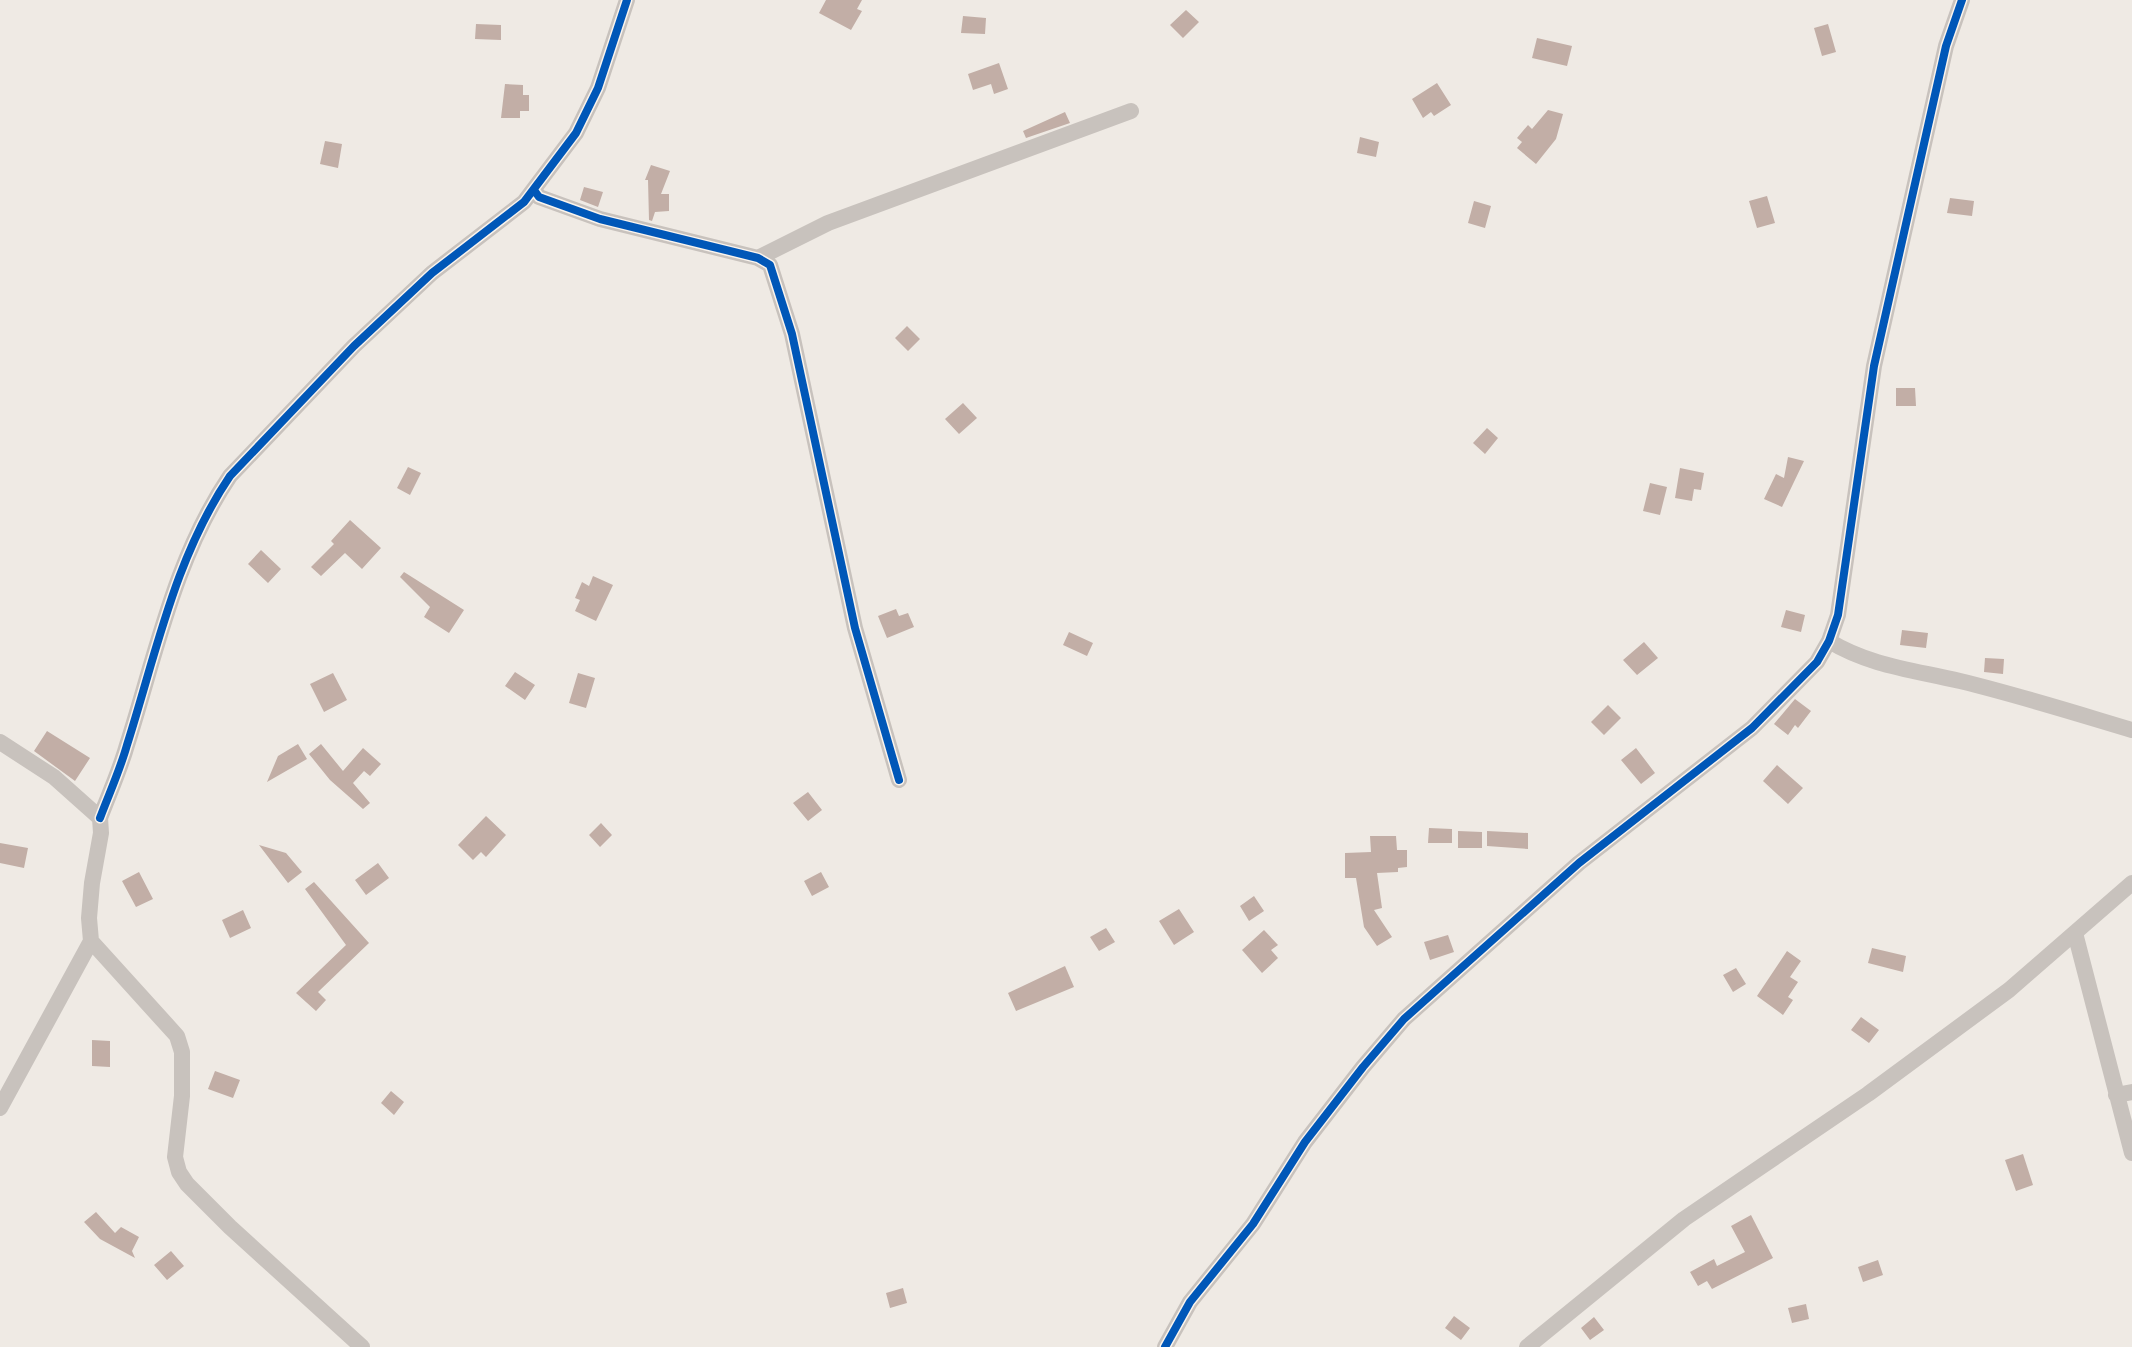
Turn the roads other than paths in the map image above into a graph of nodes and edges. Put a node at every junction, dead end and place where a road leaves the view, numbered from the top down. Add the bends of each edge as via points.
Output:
1 (627, 0) edge
2 (1962, 0) edge
3 (1131, 111) dead end
4 (534, 190) junction
5 (758, 258) junction
6 (1829, 641) junction
7 (2132, 730) edge
8 (0, 742) edge
9 (900, 780) dead end
10 (100, 818) junction
11 (2132, 883) edge
12 (2075, 933) junction
13 (91, 941) junction
14 (2124, 1094) edge
15 (0, 1108) edge
16 (2132, 1153) edge
17 (362, 1347) edge
18 (1165, 1347) edge
19 (1527, 1347) edge

1 - 4 street via 598,88 576,134
2 - 6 street via 1932,102 1874,366 1838,615
3 - 5 street via 838,219
4 - 5 street via 539,197 600,219
4 - 10 street via 406,297 230,476 208,510 177,581 126,749
5 - 9 street via 773,271 792,334 855,628
6 - 7 street via 1884,666 1959,681
6 - 18 street via 1817,662 1752,728 1579,863 1404,1019 1305,1142 1253,1224 1190,1302
8 - 10 street via 54,777
10 - 13 street via 89,918
11 - 12 street
12 - 14 street
12 - 19 street via 2009,990 1868,1094 1684,1219
13 - 15 street
13 - 17 street via 177,1036 182,1052 182,1088 175,1156 187,1184
14 - 16 street

